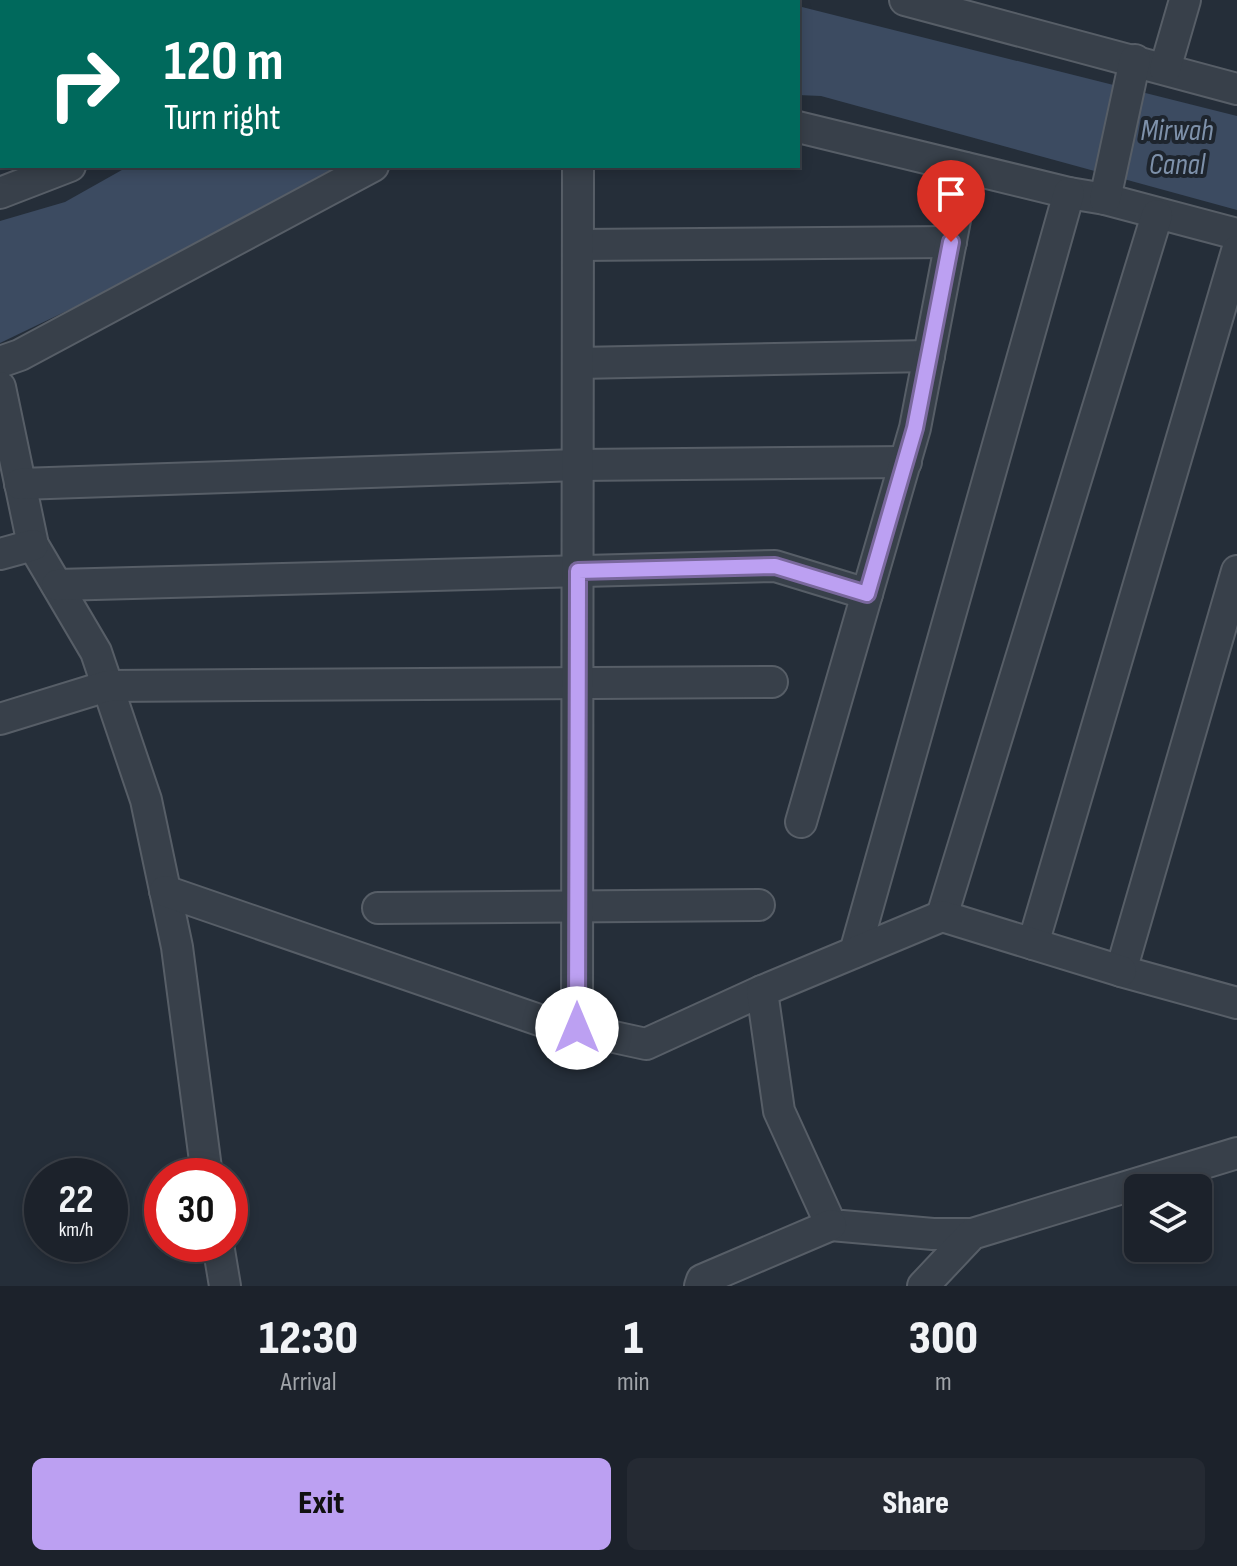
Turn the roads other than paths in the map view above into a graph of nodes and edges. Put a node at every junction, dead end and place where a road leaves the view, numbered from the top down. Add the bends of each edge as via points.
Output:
1 (905, 0) edge
2 (1185, 0) edge
3 (1133, 66) junction
4 (1165, 69) junction
5 (1237, 89) edge
6 (800, 127) edge
7 (59, 168) edge
8 (364, 168) edge
9 (578, 168) edge
10 (965, 168) junction
11 (33, 173) edge
12 (1108, 189) junction
13 (0, 193) edge
14 (1069, 193) junction
15 (1157, 215) junction
16 (1237, 234) edge
17 (951, 242) junction
18 (578, 245) junction
19 (1237, 251) edge
20 (929, 356) junction
21 (0, 362) edge
22 (578, 363) junction
23 (0, 387) edge
24 (906, 462) junction
25 (578, 465) junction
26 (20, 484) junction
27 (33, 545) junction
28 (0, 554) edge
29 (578, 571) junction
30 (1237, 571) edge
31 (57, 585) junction
32 (867, 594) junction
33 (772, 682) dead end
34 (577, 683) junction
35 (107, 686) junction
36 (0, 719) edge
37 (801, 822) dead end
38 (165, 891) junction
39 (759, 905) dead end
40 (578, 906) junction
41 (378, 908) dead end
42 (942, 916) junction
43 (1033, 944) junction
44 (855, 952) junction
45 (1121, 971) junction
46 (762, 991) junction
47 (1237, 1003) edge
48 (577, 1028) junction
49 (1237, 1153) edge
50 (205, 1158) edge
51 (831, 1225) junction
52 (972, 1234) junction
53 (221, 1262) edge
54 (225, 1286) edge
55 (700, 1286) edge
56 (923, 1286) edge

1 - 3 street
2 - 4 street
3 - 4 street
3 - 12 street
4 - 5 street
6 - 10 street
7 - 11 street
8 - 21 street
9 - 18 street
10 - 14 street
10 - 17 street
11 - 13 street
12 - 14 street
12 - 15 street
14 - 44 street
15 - 16 street
15 - 42 street
17 - 18 street
17 - 20 street
18 - 22 street
19 - 43 street
20 - 22 street
20 - 24 street
22 - 25 street
23 - 26 street
24 - 25 street
24 - 32 street
25 - 26 street
25 - 29 street
26 - 27 street
27 - 28 street
27 - 31 street
29 - 31 street
29 - 32 street via 775,566
29 - 34 street
30 - 45 street
31 - 35 street via 96,652
32 - 37 street
33 - 34 street
34 - 35 street
34 - 40 street
35 - 36 street
35 - 38 street via 146,800
38 - 48 street via 545,1022
38 - 50 street
39 - 40 street
40 - 41 street
40 - 48 street
42 - 43 street
42 - 44 street
43 - 45 street
44 - 46 street
45 - 47 street
46 - 48 street via 646,1044
46 - 51 street via 779,1111
49 - 52 street
51 - 52 street
51 - 55 street via 702,1280
52 - 56 street
53 - 54 street

